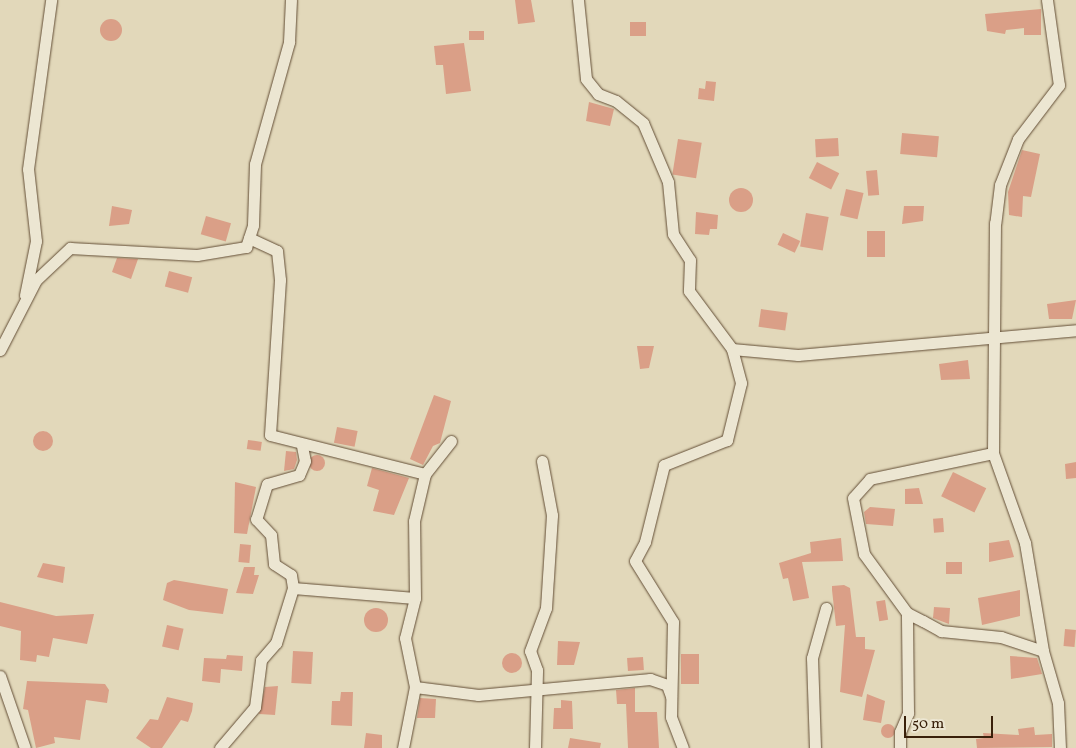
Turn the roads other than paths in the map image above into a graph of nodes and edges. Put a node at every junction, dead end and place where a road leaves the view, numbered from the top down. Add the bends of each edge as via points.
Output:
1 (51, 0) edge
2 (291, 0) edge
3 (578, 0) edge
4 (1047, 0) edge
5 (249, 238) junction
6 (22, 309) junction
7 (1076, 330) edge
8 (993, 339) junction
9 (732, 349) junction
10 (0, 350) edge
11 (451, 441) dead end
12 (302, 446) junction
13 (993, 453) junction
14 (542, 461) dead end
15 (425, 474) junction
16 (293, 588) junction
17 (414, 598) junction
18 (826, 608) dead end
19 (907, 613) junction
20 (1043, 651) junction
21 (0, 676) edge
22 (415, 687) junction
23 (538, 688) junction
24 (671, 698) junction
25 (25, 748) edge
26 (220, 748) edge
27 (403, 748) edge
28 (535, 748) edge
29 (683, 748) edge
30 (815, 748) edge
31 (900, 748) edge
32 (1060, 748) edge

1 - 6 street via 28,168 36,241
2 - 5 street via 289,42 255,164
3 - 9 street via 586,44 586,79 598,94 616,100 643,123 668,182 673,234 690,260 689,291
4 - 8 street via 1059,86 1018,139 1000,186
5 - 6 street via 246,247 197,255 70,248 50,263
5 - 12 street via 276,251 278,261 270,435
6 - 10 street
7 - 8 street
8 - 9 street via 887,349 834,348 798,355
8 - 13 street
9 - 24 street via 741,383 727,440 664,465 645,542 636,561 673,622
11 - 15 street
12 - 15 street via 342,449
12 - 16 street via 305,461 299,475 267,484 256,520 271,535 271,559 290,575
13 - 19 street via 870,479 853,498 864,554
13 - 20 street via 1025,543
14 - 23 street via 552,515 546,608 530,651
15 - 17 street via 414,521
16 - 17 street
16 - 26 street via 276,643 261,660 254,707
17 - 22 street via 405,638
18 - 30 street via 812,658
19 - 20 street via 941,630 1001,637
19 - 31 street via 908,713 900,732
20 - 32 street via 1058,703
21 - 25 street
22 - 23 street via 478,695
22 - 27 street
23 - 24 street via 650,679 666,685
23 - 28 street
24 - 29 street via 671,717

